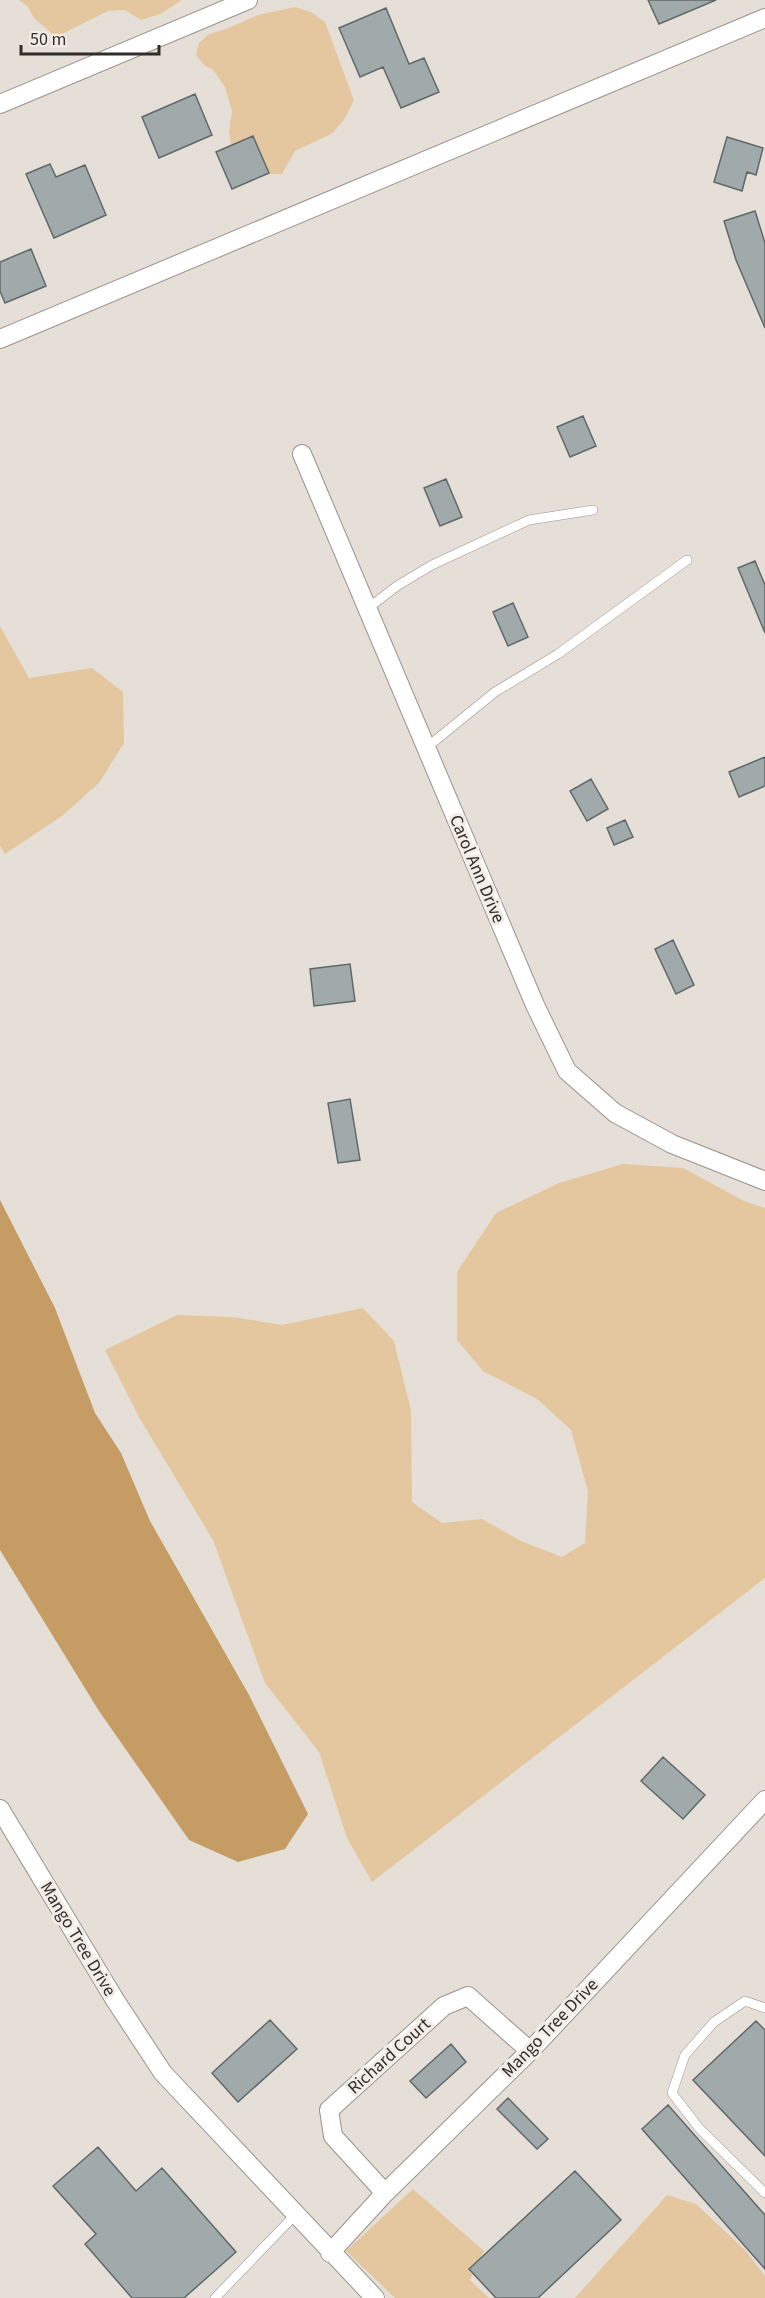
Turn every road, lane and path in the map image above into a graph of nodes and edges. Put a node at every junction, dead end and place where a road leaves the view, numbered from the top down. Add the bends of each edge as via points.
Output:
1 (248, 0) edge
2 (765, 18) edge
3 (0, 104) edge
4 (0, 339) edge
5 (302, 454) dead end
6 (593, 510) dead end
7 (687, 560) dead end
8 (368, 609) junction
9 (426, 748) junction
10 (765, 1181) edge
11 (765, 1800) edge
12 (0, 1809) edge
13 (765, 2008) edge
14 (530, 2051) junction
15 (385, 2193) junction
16 (765, 2193) edge
17 (295, 2215) junction
18 (330, 2253) junction
19 (215, 2298) edge
20 (375, 2298) edge

1 - 3 street
2 - 4 street
5 - 8 street, Carol Ann Drive
6 - 8 lane via 529,520 432,565
7 - 9 lane via 558,654 495,692
8 - 9 street, Carol Ann Drive
9 - 10 street, Carol Ann Drive via 534,1005 567,1071 625,1118 672,1144
11 - 14 street, Mango Tree Drive
12 - 17 street, Mango Tree Drive via 163,2073
13 - 16 lane via 745,2001 714,2022 685,2055 672,2093 699,2128
14 - 15 street, Mango Tree Drive
14 - 15 street, Richard Court via 468,1996 444,2006 329,2110 333,2136
15 - 18 street, Mango Tree Drive
17 - 18 street, Mango Tree Drive
17 - 19 lane
18 - 20 street, Mango Tree Drive

